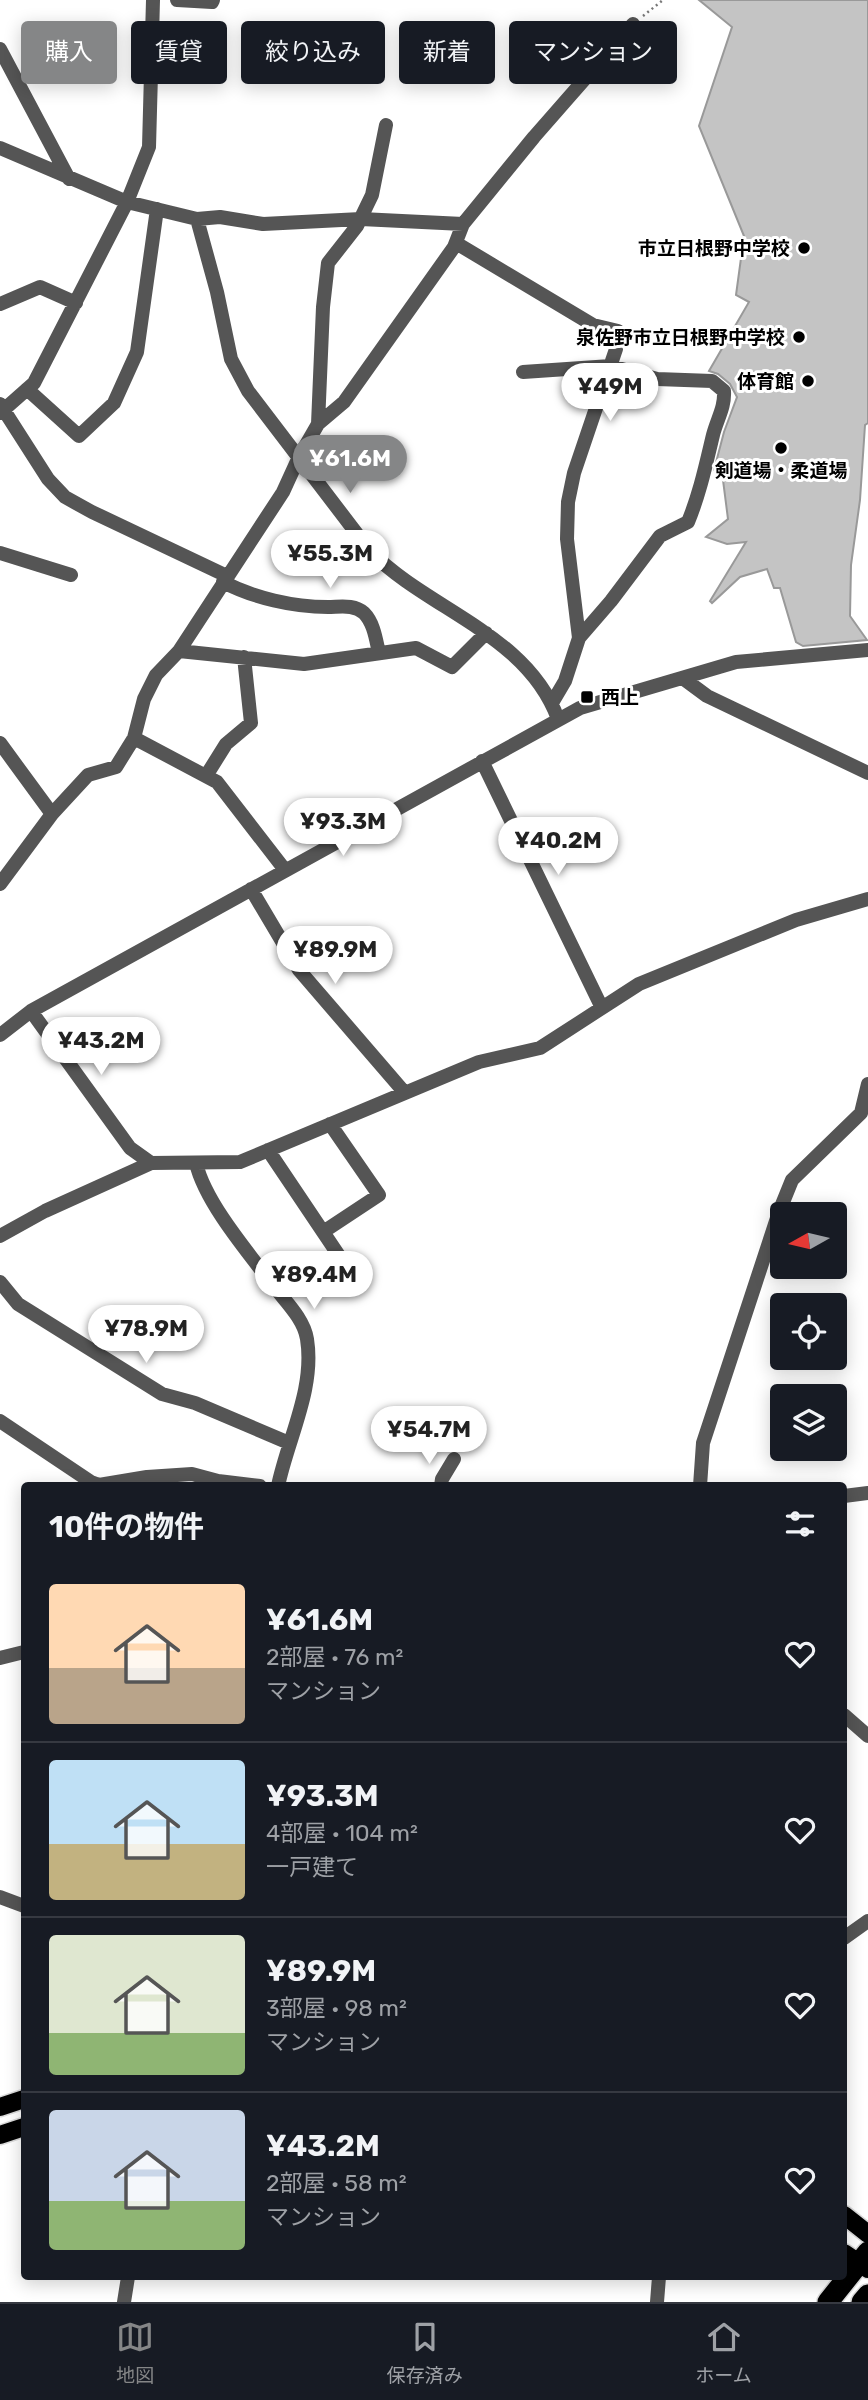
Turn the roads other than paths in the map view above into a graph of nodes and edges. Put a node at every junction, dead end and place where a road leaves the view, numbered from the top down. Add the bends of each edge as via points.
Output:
1 (153, 0) edge
2 (177, 0) edge
3 (213, 0) edge
4 (0, 49) edge
5 (581, 84) edge
6 (386, 125) dead end
7 (0, 148) edge
8 (69, 179) junction
9 (127, 202) junction
10 (157, 209) junction
11 (197, 219) junction
12 (361, 219) junction
13 (463, 224) junction
14 (456, 243) junction
15 (76, 303) junction
16 (0, 304) edge
17 (611, 366) junction
18 (523, 372) dead end
19 (27, 389) junction
20 (1, 409) edge
21 (318, 424) junction
22 (299, 457) junction
23 (0, 554) edge
24 (71, 575) dead end
25 (225, 579) junction
26 (486, 633) junction
27 (579, 638) junction
28 (868, 650) edge
29 (179, 651) junction
30 (379, 653) junction
31 (244, 657) junction
32 (684, 679) junction
33 (552, 703) junction
34 (558, 719) junction
35 (134, 738) junction
36 (0, 743) edge
37 (482, 761) junction
38 (868, 774) edge
39 (206, 776) junction
40 (52, 814) junction
41 (285, 870) junction
42 (0, 884) edge
43 (251, 889) junction
44 (868, 899) edge
45 (602, 1008) junction
46 (31, 1011) junction
47 (2, 1030) edge
48 (868, 1084) edge
49 (405, 1093) junction
50 (330, 1124) junction
51 (268, 1150) junction
52 (152, 1163) junction
53 (195, 1163) junction
54 (323, 1232) junction
55 (0, 1236) edge
56 (356, 1281) dead end
57 (0, 1282) edge
58 (0, 1421) edge
59 (289, 1443) junction
60 (454, 1459) dead end
61 (91, 1482) edge
62 (117, 1482) edge
63 (226, 1482) edge
64 (279, 1482) edge
65 (442, 1482) edge
66 (700, 1482) edge
67 (868, 1493) edge
68 (847, 1496) edge
69 (21, 1653) edge
70 (0, 1658) edge
71 (847, 1718) edge
72 (868, 1736) edge
73 (0, 1897) edge
74 (21, 1905) edge
75 (868, 1921) edge
76 (847, 1936) edge
77 (21, 2100) edge
78 (0, 2107) edge
79 (21, 2128) edge
80 (0, 2135) edge
81 (847, 2218) edge
82 (868, 2234) edge
83 (859, 2259) edge
84 (847, 2276) edge
85 (128, 2280) edge
86 (659, 2280) edge
87 (844, 2280) edge
88 (868, 2295) edge
89 (124, 2302) edge
90 (657, 2302) edge
91 (828, 2302) edge
92 (862, 2302) edge

1 - 9 street via 149,147
2 - 3 street
4 - 8 street
5 - 13 street
6 - 12 street via 372,195
7 - 8 street
8 - 9 street
9 - 10 street
9 - 15 street
10 - 11 street
10 - 19 street via 137,352 114,402 79,436
11 - 12 street via 263,223
11 - 22 street via 231,359 248,391
12 - 13 street
12 - 21 street via 327,263
13 - 14 street
14 - 17 street via 593,324 618,331
14 - 21 street via 344,402
15 - 16 street via 40,287
15 - 19 street
17 - 18 street
17 - 27 street via 568,502 567,539
17 - 27 street via 657,379 712,381 723,391 724,404 688,522 660,536
19 - 20 street
20 - 25 street via 65,497
21 - 22 street
22 - 25 street via 283,492
22 - 26 street via 388,569
23 - 24 street
25 - 29 street
25 - 30 street via 235,588 281,602 355,607 372,626
26 - 30 street via 452,667 416,648
26 - 33 street via 501,642
27 - 33 street via 565,681
28 - 32 street via 736,662
29 - 31 street
29 - 35 street via 156,675
30 - 31 street via 304,664
31 - 39 street via 251,723 226,744
32 - 34 street via 594,702
32 - 38 street via 707,696
33 - 34 street
34 - 37 street
35 - 39 street
35 - 40 street via 116,767 88,775
36 - 40 street
37 - 41 street
37 - 45 street
39 - 41 street via 217,782
40 - 42 street
41 - 43 street
43 - 46 street
43 - 49 street via 299,970
44 - 45 street via 758,934 639,984
45 - 49 street via 540,1048 479,1062
46 - 47 street
46 - 52 street via 131,1148
48 - 66 street via 861,1113 792,1180 703,1443
49 - 50 street
50 - 51 street
50 - 54 street via 379,1195
51 - 53 street via 240,1162
51 - 54 street
52 - 53 street
52 - 55 street
53 - 59 street via 215,1205 297,1315 307,1336 301,1409
54 - 56 street
57 - 59 street via 18,1304 162,1394
58 - 61 street
59 - 64 street
60 - 65 street
62 - 63 street via 192,1474
67 - 68 street
69 - 70 street
71 - 72 street
73 - 74 street
75 - 76 street
77 - 78 main road
79 - 80 main road
81 - 82 main road
83 - 84 highway
85 - 89 street
86 - 90 street
87 - 91 highway
88 - 92 highway

